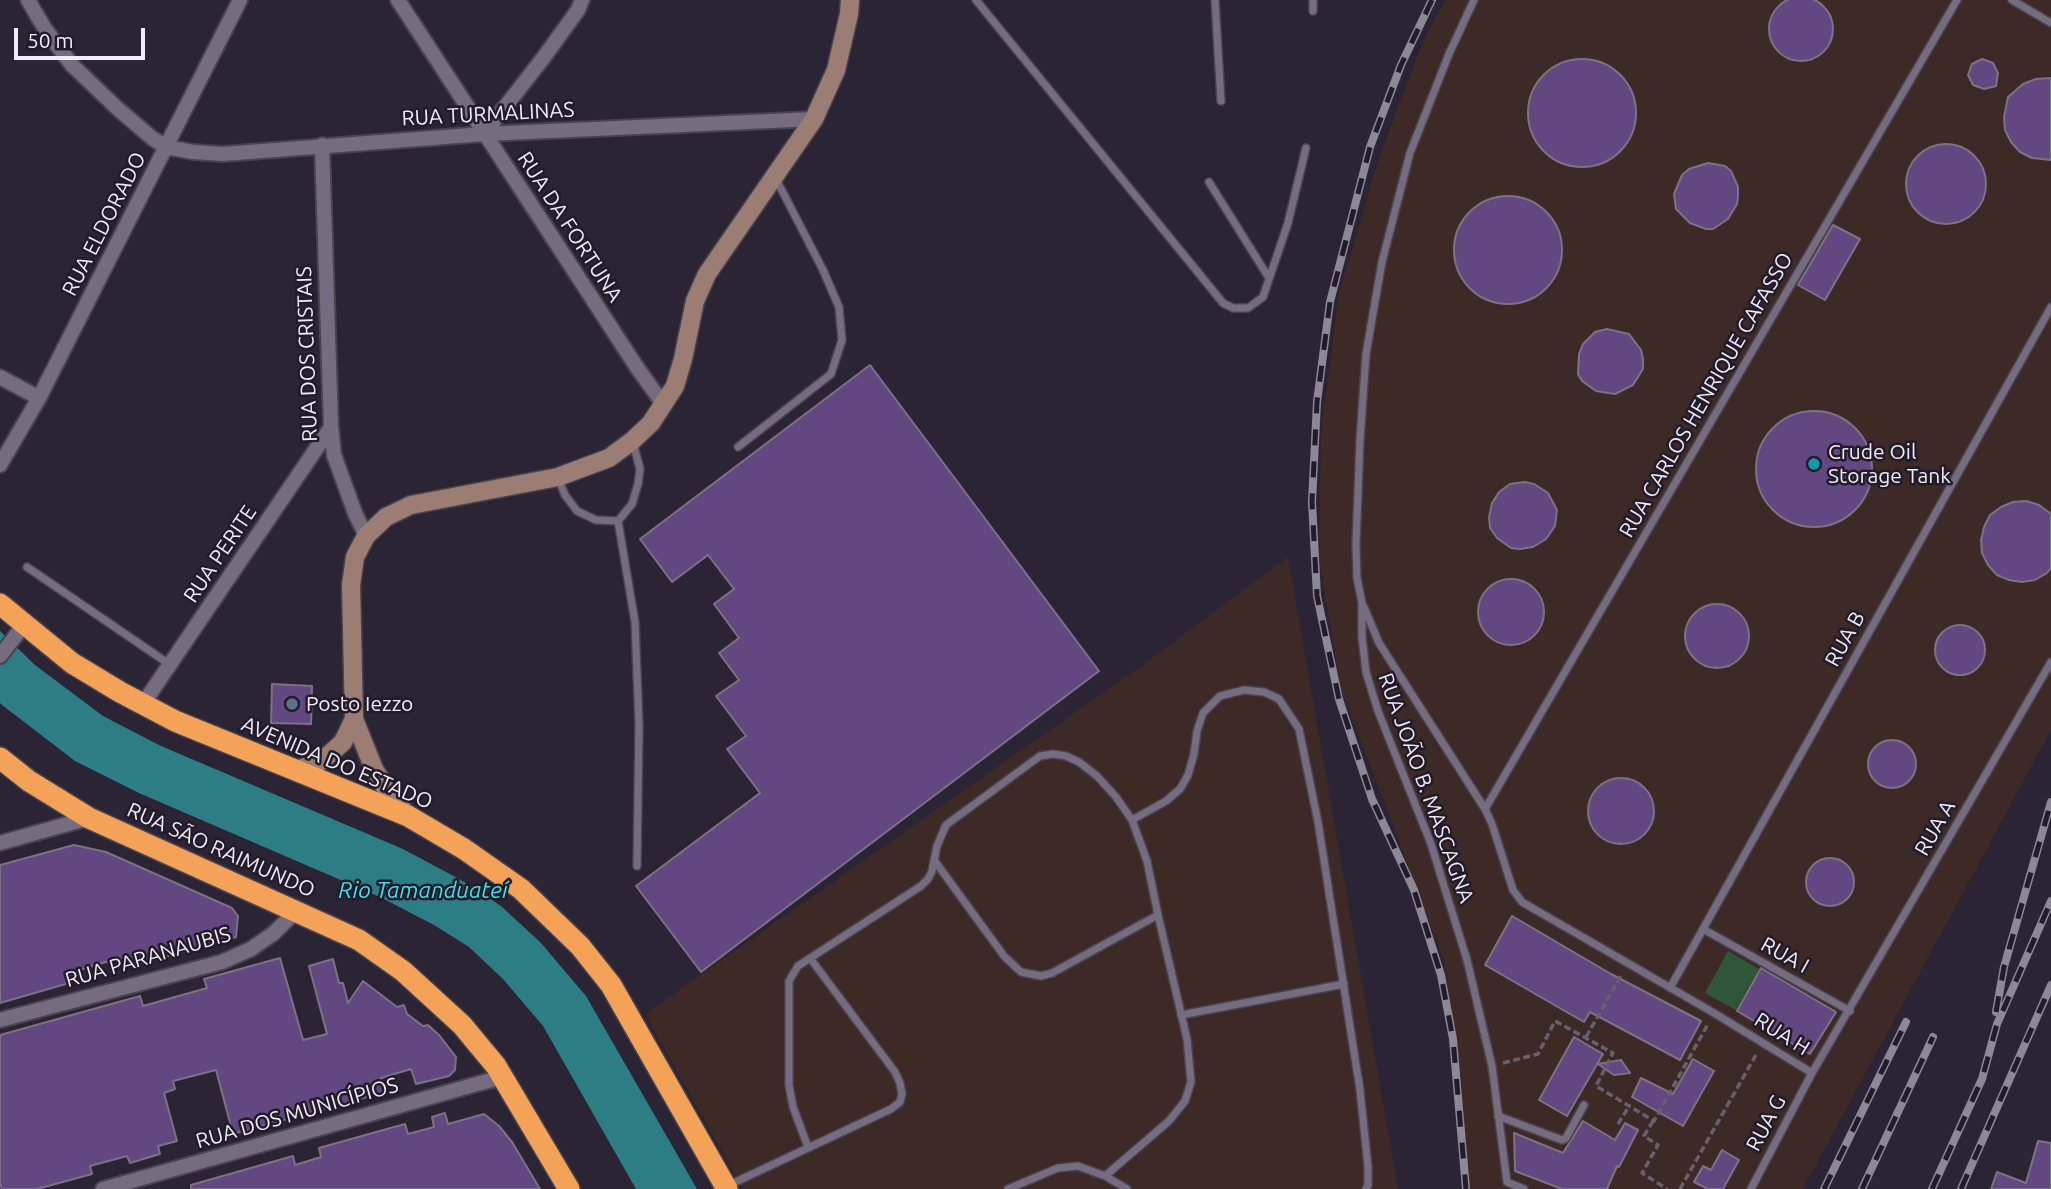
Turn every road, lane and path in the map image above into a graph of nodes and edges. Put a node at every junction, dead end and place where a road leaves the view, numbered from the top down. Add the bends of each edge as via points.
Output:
1 (28, 0) edge
2 (240, 0) edge
3 (398, 0) edge
4 (582, 0) edge
5 (850, 0) edge
6 (976, 0) edge
7 (1215, 0) edge
8 (1313, 0) edge
9 (1474, 0) edge
10 (1957, 0) edge
11 (2012, 0) edge
12 (1313, 11) dead end
13 (2051, 23) edge
14 (1221, 101) dead end
15 (814, 119) junction
16 (484, 134) junction
17 (322, 145) junction
18 (166, 147) junction
19 (1306, 148) dead end
20 (774, 175) junction
21 (1209, 183) dead end
22 (1269, 278) junction
23 (2051, 307) edge
24 (0, 377) edge
25 (39, 398) junction
26 (664, 405) junction
27 (331, 426) junction
28 (632, 441) junction
29 (738, 447) dead end
30 (0, 465) edge
31 (558, 477) junction
32 (618, 521) junction
33 (366, 536) junction
34 (27, 567) dead end
35 (1362, 603) junction
36 (0, 604) edge
37 (18, 633) junction
38 (0, 656) edge
39 (2051, 662) edge
40 (170, 664) junction
41 (143, 704) junction
42 (354, 719) junction
43 (0, 758) edge
44 (298, 770) junction
45 (1485, 808) junction
46 (408, 816) junction
47 (89, 818) junction
48 (1132, 820) junction
49 (0, 843) edge
50 (934, 860) junction
51 (637, 866) dead end
52 (296, 911) junction
53 (1158, 915) junction
54 (1703, 929) junction
55 (810, 958) junction
56 (1628, 963) junction
57 (1344, 984) junction
58 (1670, 988) junction
59 (1850, 1011) junction
60 (1714, 1013) junction
61 (1181, 1016) junction
62 (0, 1020) edge
63 (1586, 1037) junction
64 (1763, 1042) junction
65 (1492, 1066) junction
66 (1812, 1073) junction
67 (502, 1077) junction
68 (1584, 1105) dead end
69 (1629, 1106) junction
70 (1498, 1116) junction
71 (1654, 1121) junction
72 (1618, 1124) dead end
73 (808, 1147) junction
74 (1105, 1176) junction
75 (726, 1188) edge
76 (103, 1189) edge
77 (569, 1189) edge
78 (1008, 1189) edge
79 (1127, 1189) edge
80 (1366, 1189) edge
81 (1524, 1189) edge
82 (1667, 1189) edge
83 (1680, 1189) edge
84 (1751, 1189) edge

1 - 18 street via 72,65
2 - 18 street, RUA ELDORADO
3 - 16 street, RUA DA FORTUNA
4 - 16 street
5 - 15 main road via 836,70
6 - 22 lane via 1223,303 1248,308 1263,297
7 - 14 lane
8 - 12 lane
9 - 35 lane, RUA JOÃO B. MASCAGNA via 1410,153 1380,275 1366,354 1360,440 1356,544
10 - 45 lane, RUA CARLOS HENRIQUE CAFASSO
11 - 13 lane
15 - 16 street, RUA TURMALINAS
15 - 20 main road
16 - 17 street, RUA TURMALINAS
16 - 26 street, RUA DA FORTUNA
17 - 18 street, RUA TURMALINAS via 223,154
17 - 27 street, RUA DOS CRISTAIS
18 - 25 street, RUA ELDORADO
19 - 22 lane
20 - 26 main road via 707,274 695,301 676,386
20 - 29 lane via 839,307 842,340 831,374
21 - 22 lane
23 - 54 lane, RUA B
24 - 25 street
25 - 30 street, RUA ELDORADO
26 - 28 main road
27 - 33 street, RUA DOS CRISTAIS via 337,466
27 - 40 street, RUA PERITE
28 - 31 main road via 609,458
28 - 32 lane via 640,469 638,484 632,504
31 - 32 lane via 577,511 596,520
31 - 33 main road via 411,505 386,517
32 - 51 lane via 635,622
33 - 42 main road via 355,557 351,585
34 - 40 lane
35 - 45 lane, RUA H via 1379,643
35 - 65 lane, RUA JOÃO B. MASCAGNA via 1366,671 1432,844
36 - 37 highway, AVENIDA DO ESTADO
37 - 38 street
37 - 41 highway, AVENIDA DO ESTADO
39 - 59 lane, RUA A
40 - 41 street, RUA PERITE
41 - 44 highway, AVENIDA DO ESTADO
42 - 44 main road via 331,753
42 - 46 main road via 373,769
43 - 47 highway, RUA SÃO RAIMUNDO
44 - 46 highway, AVENIDA DO ESTADO
45 - 56 lane, RUA H via 1513,890 1522,902
46 - 75 highway, AVENIDA DO ESTADO via 522,889 580,946 618,997
47 - 49 street
47 - 52 highway, RUA SÃO RAIMUNDO
48 - 50 lane via 1103,783 1079,762 1053,754 1040,757 947,825
48 - 53 lane via 1147,861
48 - 57 lane via 1180,789 1188,775 1203,713 1220,696 1244,690 1279,699 1299,729
50 - 53 lane via 1004,956 1031,975 1052,973
50 - 55 lane via 928,880 921,886
52 - 62 street, RUA PARANAUBIS via 251,949 222,962
52 - 67 highway, RUA SÃO RAIMUNDO via 359,940 403,971 462,1025
53 - 61 lane
54 - 58 lane, RUA B
54 - 59 lane, RUA I
55 - 73 lane via 798,965 789,981 788,1034 793,1107
55 - 73 lane via 895,1072 902,1094 891,1109
56 - 58 lane, RUA H
56 - 63 path
57 - 61 lane
57 - 80 lane via 1360,1090
58 - 60 lane, RUA H
59 - 66 lane, RUA H
60 - 64 lane, RUA H
60 - 71 path
61 - 74 lane via 1191,1082 1185,1101 1169,1121
63 - 65 path via 1555,1021 1538,1054
63 - 69 path via 1614,1053 1596,1086
64 - 66 lane, RUA H
64 - 83 path
65 - 70 lane, RUA JOÃO B. MASCAGNA
66 - 84 lane, RUA G
67 - 76 street, RUA DOS MUNICÍPIOS
67 - 77 highway, RUA SÃO RAIMUNDO
68 - 70 lane via 1563,1140
69 - 71 path
69 - 72 path
70 - 81 lane, RUA JOÃO B. MASCAGNA via 1507,1182
71 - 82 path via 1644,1136 1658,1145 1642,1173
73 - 75 lane
74 - 78 lane via 1078,1166 1058,1167
74 - 79 lane

